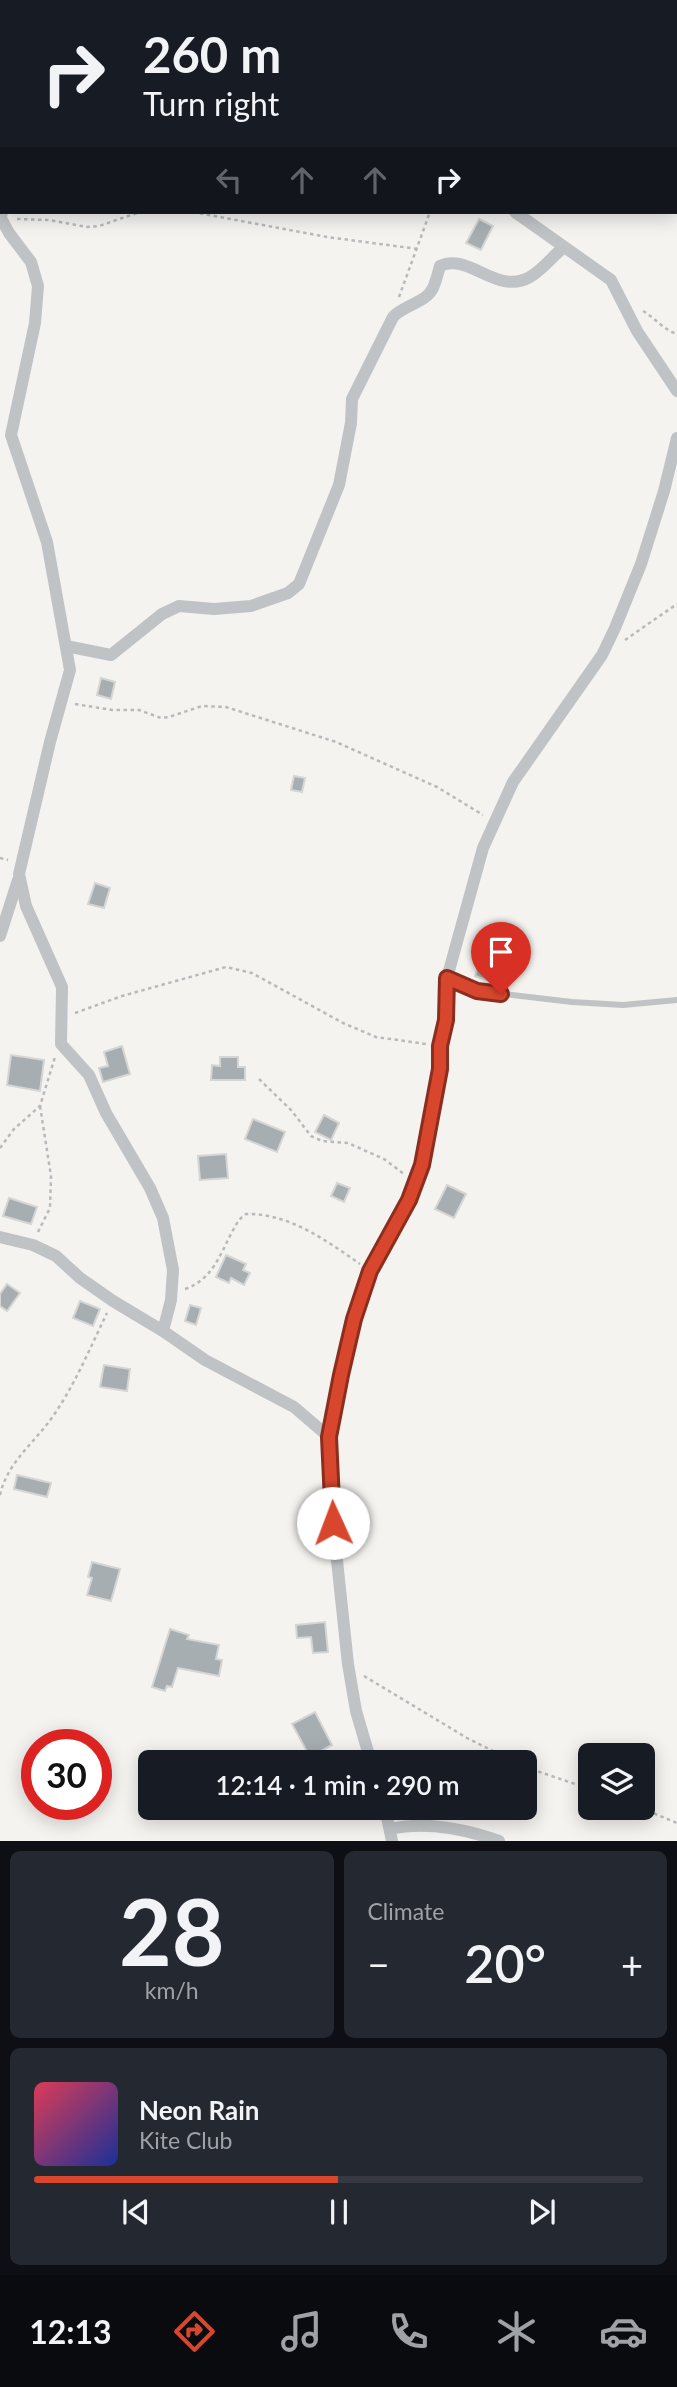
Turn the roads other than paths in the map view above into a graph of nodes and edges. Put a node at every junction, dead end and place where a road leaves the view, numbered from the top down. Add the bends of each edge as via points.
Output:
1 (518, 214) edge
2 (1, 215) edge
3 (564, 247) junction
4 (677, 391) edge
5 (677, 438) edge
6 (65, 646) junction
7 (19, 874) junction
8 (0, 936) edge
9 (447, 978) junction
10 (677, 1000) edge
11 (0, 1237) edge
12 (163, 1331) junction
13 (329, 1437) junction
14 (367, 1750) edge
15 (391, 1835) edge
16 (499, 1841) edge

1 - 3 street
2 - 6 street via 31,262 38,286 35,323 11,435 47,542
3 - 4 street via 611,280
3 - 6 street via 531,277 511,283 448,262 440,266 433,289 392,319 352,399 339,485 299,584 288,593 251,606 179,606 111,654
5 - 9 street via 649,540 615,628 602,655 513,782 483,848
6 - 7 street via 70,670
7 - 8 street
7 - 12 street via 26,906 62,987 61,1044 89,1075 163,1218 173,1270
9 - 10 lane via 477,991 572,1002 623,1005
9 - 13 street via 440,1069 422,1165 409,1200 370,1271 354,1319
11 - 12 street via 56,1256 80,1278
12 - 13 street via 205,1360 294,1407
13 - 14 street via 348,1664
15 - 16 street via 411,1826 434,1826

